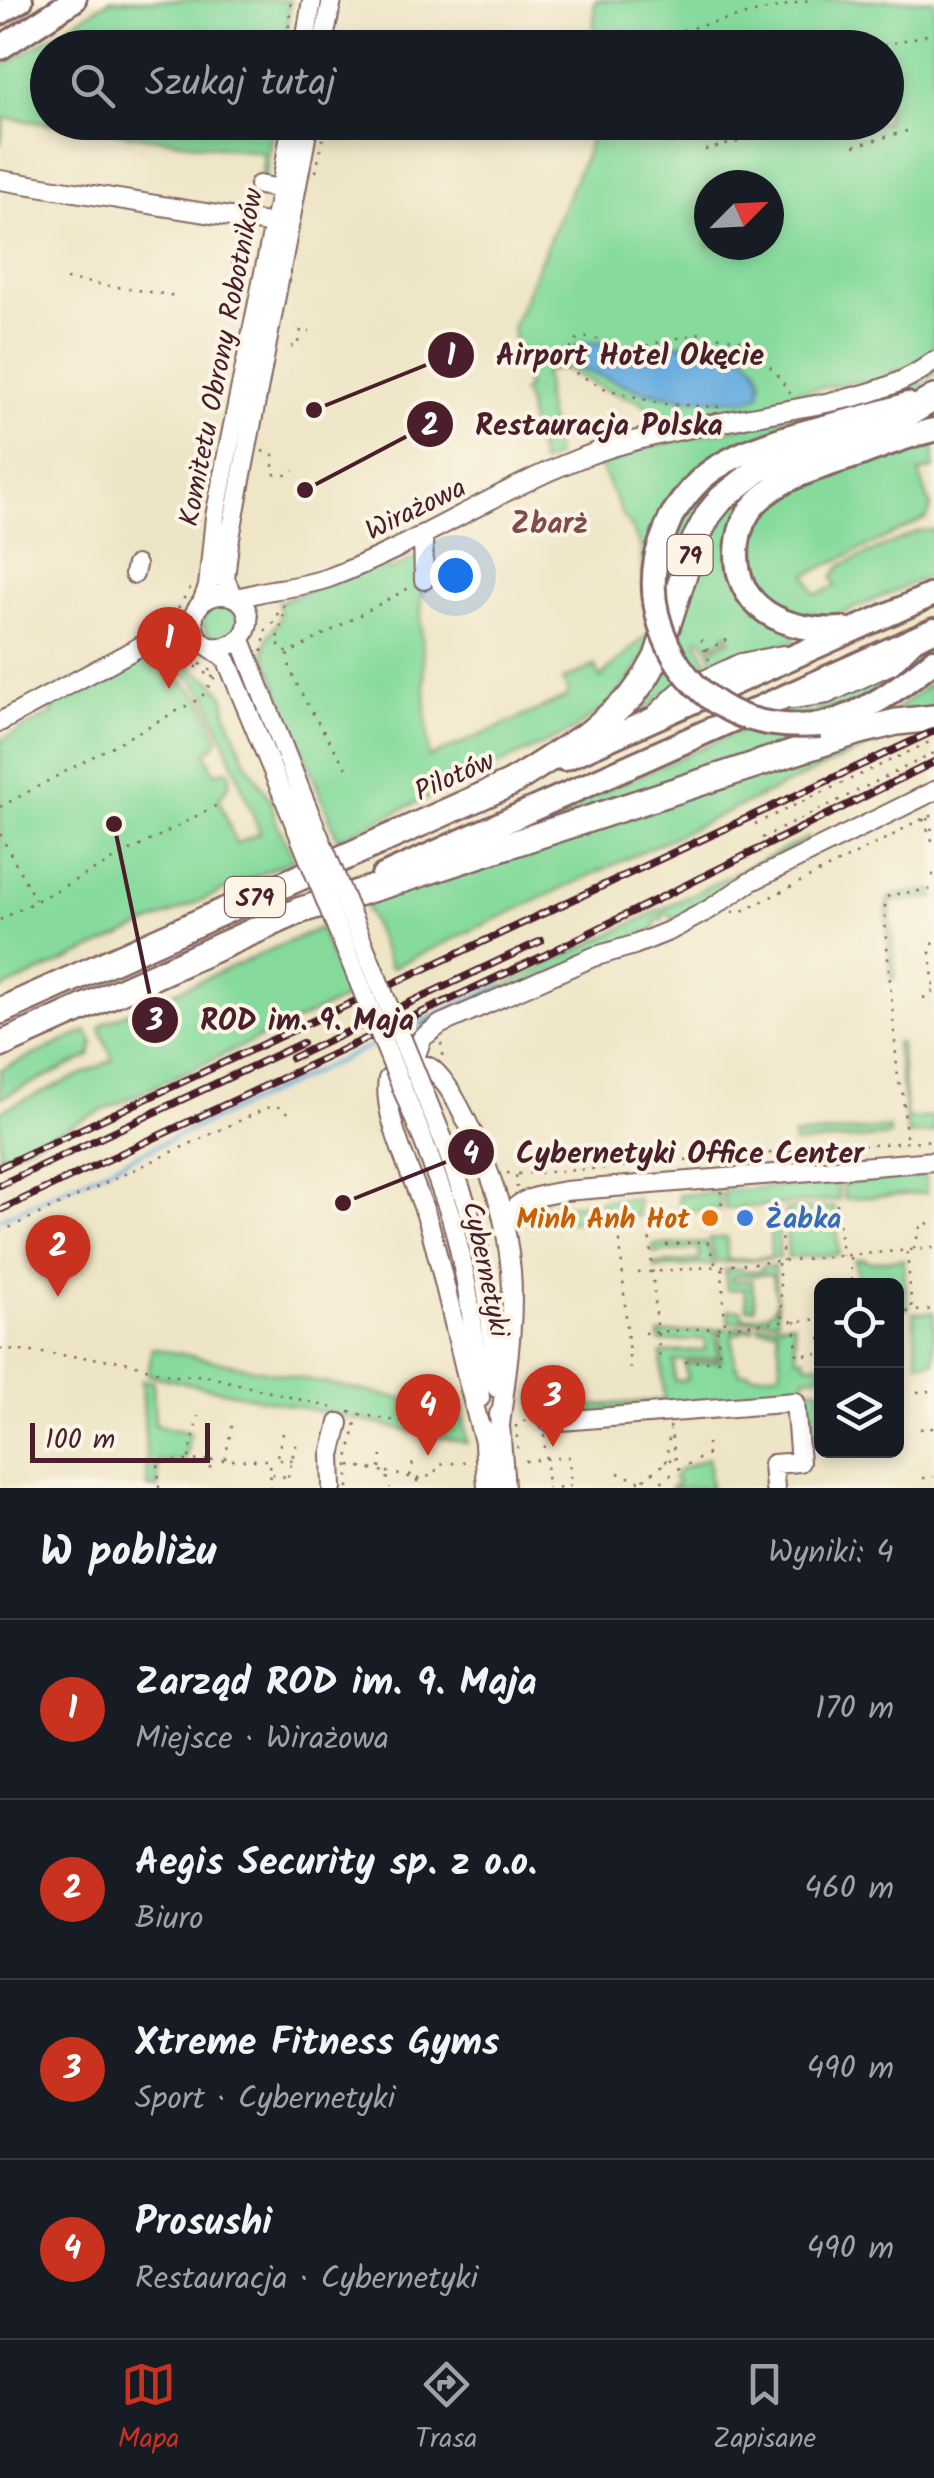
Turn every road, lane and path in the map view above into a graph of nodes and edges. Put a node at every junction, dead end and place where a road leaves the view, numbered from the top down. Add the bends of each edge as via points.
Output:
1 (74, 0) edge
2 (292, 0) edge
3 (312, 0) edge
4 (332, 0) edge
5 (810, 0) edge
6 (13, 4) edge
7 (32, 27) junction
8 (289, 30) edge
9 (307, 30) edge
10 (326, 30) edge
11 (686, 30) edge
12 (934, 33) edge
13 (904, 40) edge
14 (0, 48) edge
15 (907, 132) dead end
16 (904, 133) edge
17 (289, 140) edge
18 (306, 140) edge
19 (322, 140) edge
20 (745, 140) edge
21 (877, 140) edge
22 (854, 146) dead end
23 (705, 150) dead end
24 (314, 177) dead end
25 (0, 180) edge
26 (258, 186) dead end
27 (281, 189) junction
28 (274, 224) junction
29 (250, 263) dead end
30 (231, 264) dead end
31 (66, 279) dead end
32 (176, 296) dead end
33 (310, 332) dead end
34 (291, 346) dead end
35 (934, 360) edge
36 (934, 396) edge
37 (800, 408) junction
38 (732, 421) junction
39 (934, 430) edge
40 (258, 450) dead end
41 (294, 471) dead end
42 (423, 534) junction
43 (422, 581) joint
44 (194, 582) dead end
45 (934, 594) edge
46 (234, 597) junction
47 (282, 597) junction
48 (198, 609) junction
49 (173, 614) dead end
50 (248, 616) junction
51 (866, 624) junction
52 (927, 633) edge
53 (728, 636) dead end
54 (240, 640) junction
55 (704, 640) dead end
56 (204, 642) junction
57 (175, 643) dead end
58 (169, 644) dead end
59 (146, 645) junction
60 (705, 650) junction
61 (288, 654) junction
62 (261, 658) dead end
63 (934, 660) edge
64 (219, 670) dead end
65 (714, 670) dead end
66 (213, 672) junction
67 (222, 676) dead end
68 (212, 678) junction
69 (934, 718) edge
70 (0, 722) edge
71 (934, 740) edge
72 (934, 753) edge
73 (346, 768) dead end
74 (510, 782) junction
75 (934, 792) edge
76 (295, 801) junction
77 (221, 803) dead end
78 (0, 808) edge
79 (934, 815) edge
80 (923, 816) junction
81 (755, 824) dead end
82 (0, 834) edge
83 (934, 835) edge
84 (762, 838) dead end
85 (934, 845) edge
86 (934, 888) edge
87 (36, 901) junction
88 (302, 910) junction
89 (725, 914) dead end
90 (0, 920) edge
91 (934, 942) edge
92 (933, 951) edge
93 (934, 989) edge
94 (923, 998) dead end
95 (0, 1011) edge
96 (437, 1034) junction
97 (0, 1045) edge
98 (429, 1064) junction
99 (293, 1116) dead end
100 (906, 1138) dead end
101 (934, 1140) edge
102 (934, 1161) edge
103 (516, 1174) junction
104 (496, 1176) junction
105 (516, 1186) dead end
106 (721, 1190) dead end
107 (565, 1191) junction
108 (837, 1203) dead end
109 (779, 1207) dead end
110 (722, 1212) dead end
111 (460, 1214) junction
112 (650, 1218) dead end
113 (623, 1220) dead end
114 (934, 1223) edge
115 (504, 1225) junction
116 (0, 1232) edge
117 (666, 1245) dead end
118 (934, 1248) edge
119 (914, 1250) junction
120 (907, 1251) junction
121 (842, 1256) junction
122 (850, 1256) junction
123 (781, 1262) junction
124 (719, 1267) junction
125 (652, 1272) junction
126 (638, 1274) dead end
127 (851, 1278) edge
128 (934, 1309) edge
129 (912, 1311) junction
130 (904, 1312) edge
131 (814, 1320) edge
132 (794, 1321) junction
133 (783, 1322) junction
134 (717, 1327) junction
135 (726, 1327) junction
136 (657, 1332) junction
137 (644, 1334) dead end
138 (0, 1348) edge
139 (814, 1355) edge
140 (660, 1361) dead end
141 (686, 1362) dead end
142 (626, 1369) dead end
143 (932, 1391) dead end
144 (917, 1392) dead end
145 (198, 1416) dead end
146 (522, 1420) dead end
147 (669, 1420) junction
148 (545, 1421) junction
149 (234, 1422) dead end
150 (508, 1422) junction
151 (347, 1423) joint
152 (428, 1428) dead end
153 (934, 1428) edge
154 (920, 1429) dead end
155 (283, 1433) dead end
156 (483, 1438) junction
157 (707, 1443) dead end
158 (303, 1444) dead end
159 (382, 1454) dead end
160 (518, 1454) dead end
161 (675, 1456) junction
162 (414, 1458) dead end
163 (546, 1459) junction
164 (210, 1460) junction
165 (225, 1460) junction
166 (269, 1460) junction
167 (276, 1460) junction
168 (293, 1460) junction
169 (189, 1461) junction
170 (472, 1461) dead end
171 (525, 1461) dead end
172 (666, 1463) junction
173 (348, 1464) junction
174 (660, 1468) junction
175 (678, 1469) junction
176 (379, 1471) junction
177 (386, 1472) junction
178 (210, 1473) dead end
179 (618, 1473) dead end
180 (672, 1473) junction
181 (270, 1474) junction
182 (647, 1476) junction
183 (410, 1477) junction
184 (934, 1477) edge
185 (923, 1478) dead end
186 (417, 1479) junction
187 (664, 1480) junction
188 (645, 1485) edge
189 (656, 1487) edge
190 (159, 1488) edge
191 (270, 1488) edge
192 (332, 1488) edge
193 (348, 1488) edge
194 (390, 1488) edge
195 (418, 1488) edge
196 (488, 1488) edge
197 (505, 1488) edge
198 (551, 1488) edge
199 (775, 1488) edge

1 - 7 main road
2 - 8 path
3 - 9 street
4 - 10 street
5 - 11 path
6 - 7 street
7 - 14 main road
12 - 13 path
15 - 16 path
17 - 27 street, Komitetu Obrony Robotników
18 - 46 street, Komitetu Obrony Robotników via 228,543 225,578
19 - 24 path
20 - 23 path
21 - 22 path
25 - 28 street
26 - 27 street
27 - 28 street, Komitetu Obrony Robotników
28 - 48 street, Komitetu Obrony Robotników via 215,517 208,587
29 - 30 path
31 - 32 path
33 - 34 path via 301,330 298,347
35 - 37 street, Wirażowa via 889,386
36 - 63 main road, bridge via 769,443 713,470 672,515 656,559 654,590 678,664 708,696 739,715 779,725 820,724 878,701
36 - 74 highway, 79 via 870,432 758,470 722,498 695,540 657,657 632,696 591,732
37 - 38 street, Wirażowa
37 - 38 path via 745,341 700,333 632,349 591,337 577,338 568,353 568,369 606,389 661,404 725,408
38 - 42 street, Wirażowa via 592,454
39 - 51 main road via 794,478 756,502 739,532 738,573 770,616 808,628
40 - 41 path via 273,455 273,474
42 - 43 street
42 - 47 street, Wirażowa
43 - 61 path
44 - 49 path
45 - 51 main road, Pilotów
46 - 47 street, Wirażowa via 271,590
46 - 48 street via 220,595
46 - 50 street
47 - 50 street, Wirażowa
47 - 61 path via 276,643
47 - 62 path
48 - 56 street
48 - 59 street
50 - 54 street
51 - 74 main road, Pilotów
52 - 88 main road
53 - 60 path
54 - 56 street via 228,647
54 - 76 street
55 - 60 path
56 - 59 street via 184,637
56 - 76 street via 230,666
57 - 66 path
58 - 68 path
59 - 70 street
60 - 65 path
61 - 73 path via 300,689
64 - 66 path
66 - 68 path
67 - 68 path
68 - 78 path via 201,698
69 - 88 highway via 856,732
71 - 81 path
72 - 84 path
74 - 95 highway, Pilotów / S79
75 - 96 street via 750,882 672,930 448,1021
76 - 111 street, Cybernetyki, bridge via 435,1169
77 - 87 path
79 - 80 path
80 - 83 path
80 - 85 path
80 - 89 path
82 - 87 path
86 - 100 path via 887,899
87 - 90 path
88 - 97 highway, S79
91 - 92 path
92 - 93 path
93 - 94 path
96 - 98 street
96 - 98 path via 441,1053
98 - 104 street, Cybernetyki
98 - 156 street via 396,1070 387,1082 388,1104 428,1222
99 - 116 path via 280,1106 267,1108
101 - 103 path
102 - 107 street
103 - 104 path
103 - 105 path
104 - 107 street via 511,1190
104 - 115 street, Cybernetyki
106 - 110 path
107 - 115 street via 518,1203
108 - 121 path
109 - 123 path
111 - 150 street, Cybernetyki via 483,1271
111 - 156 street, Cybernetyki
112 - 125 path
113 - 142 path
114 - 119 path via 922,1224
115 - 150 street, Cybernetyki via 512,1284
117 - 124 path via 707,1242
118 - 119 path
119 - 120 path
120 - 122 path
120 - 129 path
121 - 122 path
121 - 123 path
122 - 127 path
123 - 124 path
123 - 133 path
124 - 125 path
124 - 135 path
125 - 126 path
125 - 136 path
128 - 129 path
129 - 130 path
131 - 132 path
132 - 133 path
132 - 139 path via 797,1356
133 - 135 path
134 - 135 path
134 - 136 path
134 - 141 path via 720,1360
136 - 137 path
136 - 140 path
138 - 152 path via 202,1375
143 - 144 path
145 - 169 path
146 - 148 path
147 - 148 street
147 - 161 path
147 - 172 path
147 - 199 street via 795,1402 800,1462 773,1464
148 - 163 path
149 - 165 path
150 - 160 path
150 - 197 street, Cybernetyki
151 - 173 path
151 - 192 street via 331,1456
153 - 154 path
155 - 167 path
156 - 196 street, Cybernetyki
157 - 175 path via 708,1455
158 - 168 path via 295,1446
159 - 176 path
161 - 172 path
161 - 175 path
162 - 183 path
163 - 171 path
163 - 198 path
163 - 198 path via 569,1458 571,1486
164 - 165 path
164 - 169 path
164 - 178 path
165 - 166 path
166 - 167 path
166 - 181 path
167 - 168 path
168 - 181 path via 289,1478
169 - 190 path via 158,1462
170 - 186 path via 438,1465 434,1475
172 - 174 path
173 - 176 path
173 - 193 path
174 - 180 path
174 - 182 path
175 - 180 path
176 - 177 path
177 - 183 path
177 - 194 path
179 - 188 path
180 - 187 path
181 - 191 path
182 - 187 path
182 - 188 path
183 - 186 path
184 - 185 path
186 - 195 path
187 - 189 path

